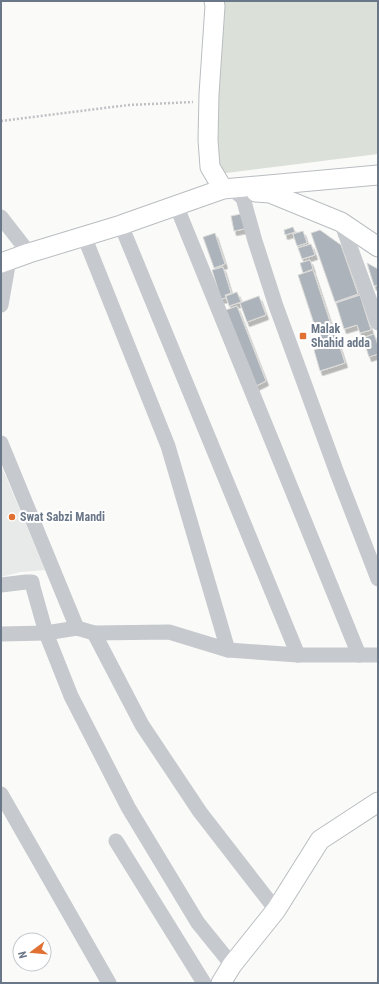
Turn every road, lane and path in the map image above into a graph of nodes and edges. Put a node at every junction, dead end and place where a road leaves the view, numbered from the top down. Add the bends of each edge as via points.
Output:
1 (214, 1) edge
2 (209, 102) junction
3 (1, 121) edge
4 (378, 176) edge
5 (228, 189) junction
6 (176, 205) junction
7 (1, 217) edge
8 (342, 222) junction
9 (121, 225) junction
10 (84, 236) junction
11 (378, 247) edge
12 (29, 253) junction
13 (5, 261) edge
14 (1, 305) edge
15 (378, 323) edge
16 (1, 443) edge
17 (378, 579) edge
18 (1, 585) edge
19 (77, 628) junction
20 (46, 633) junction
21 (94, 633) junction
22 (1, 634) edge
23 (228, 650) junction
24 (298, 655) junction
25 (359, 655) junction
26 (378, 655) edge
27 (1, 794) edge
28 (378, 802) edge
29 (116, 841) dead end
30 (276, 910) junction
31 (232, 965) junction
32 (110, 983) edge
33 (204, 983) edge
34 (221, 983) edge

1 - 2 main road
2 - 3 path via 129,105
2 - 5 main road via 210,167
4 - 5 main road
5 - 6 main road
5 - 8 main road via 270,193
5 - 17 street via 243,198 276,306
6 - 9 main road
6 - 25 street
7 - 12 street
8 - 11 main road
8 - 15 street
9 - 10 main road
9 - 24 street
10 - 12 main road
10 - 23 street via 168,446
12 - 13 main road
13 - 14 street
16 - 19 street
18 - 20 street via 32,582
19 - 20 street
19 - 21 street
20 - 22 street
20 - 31 street via 71,696 128,807 198,923
21 - 23 street via 168,632
21 - 30 street via 142,725 200,812
23 - 24 street
24 - 25 street
25 - 26 street
27 - 32 street
28 - 30 main road via 320,840
29 - 33 street
30 - 31 main road
31 - 34 main road

